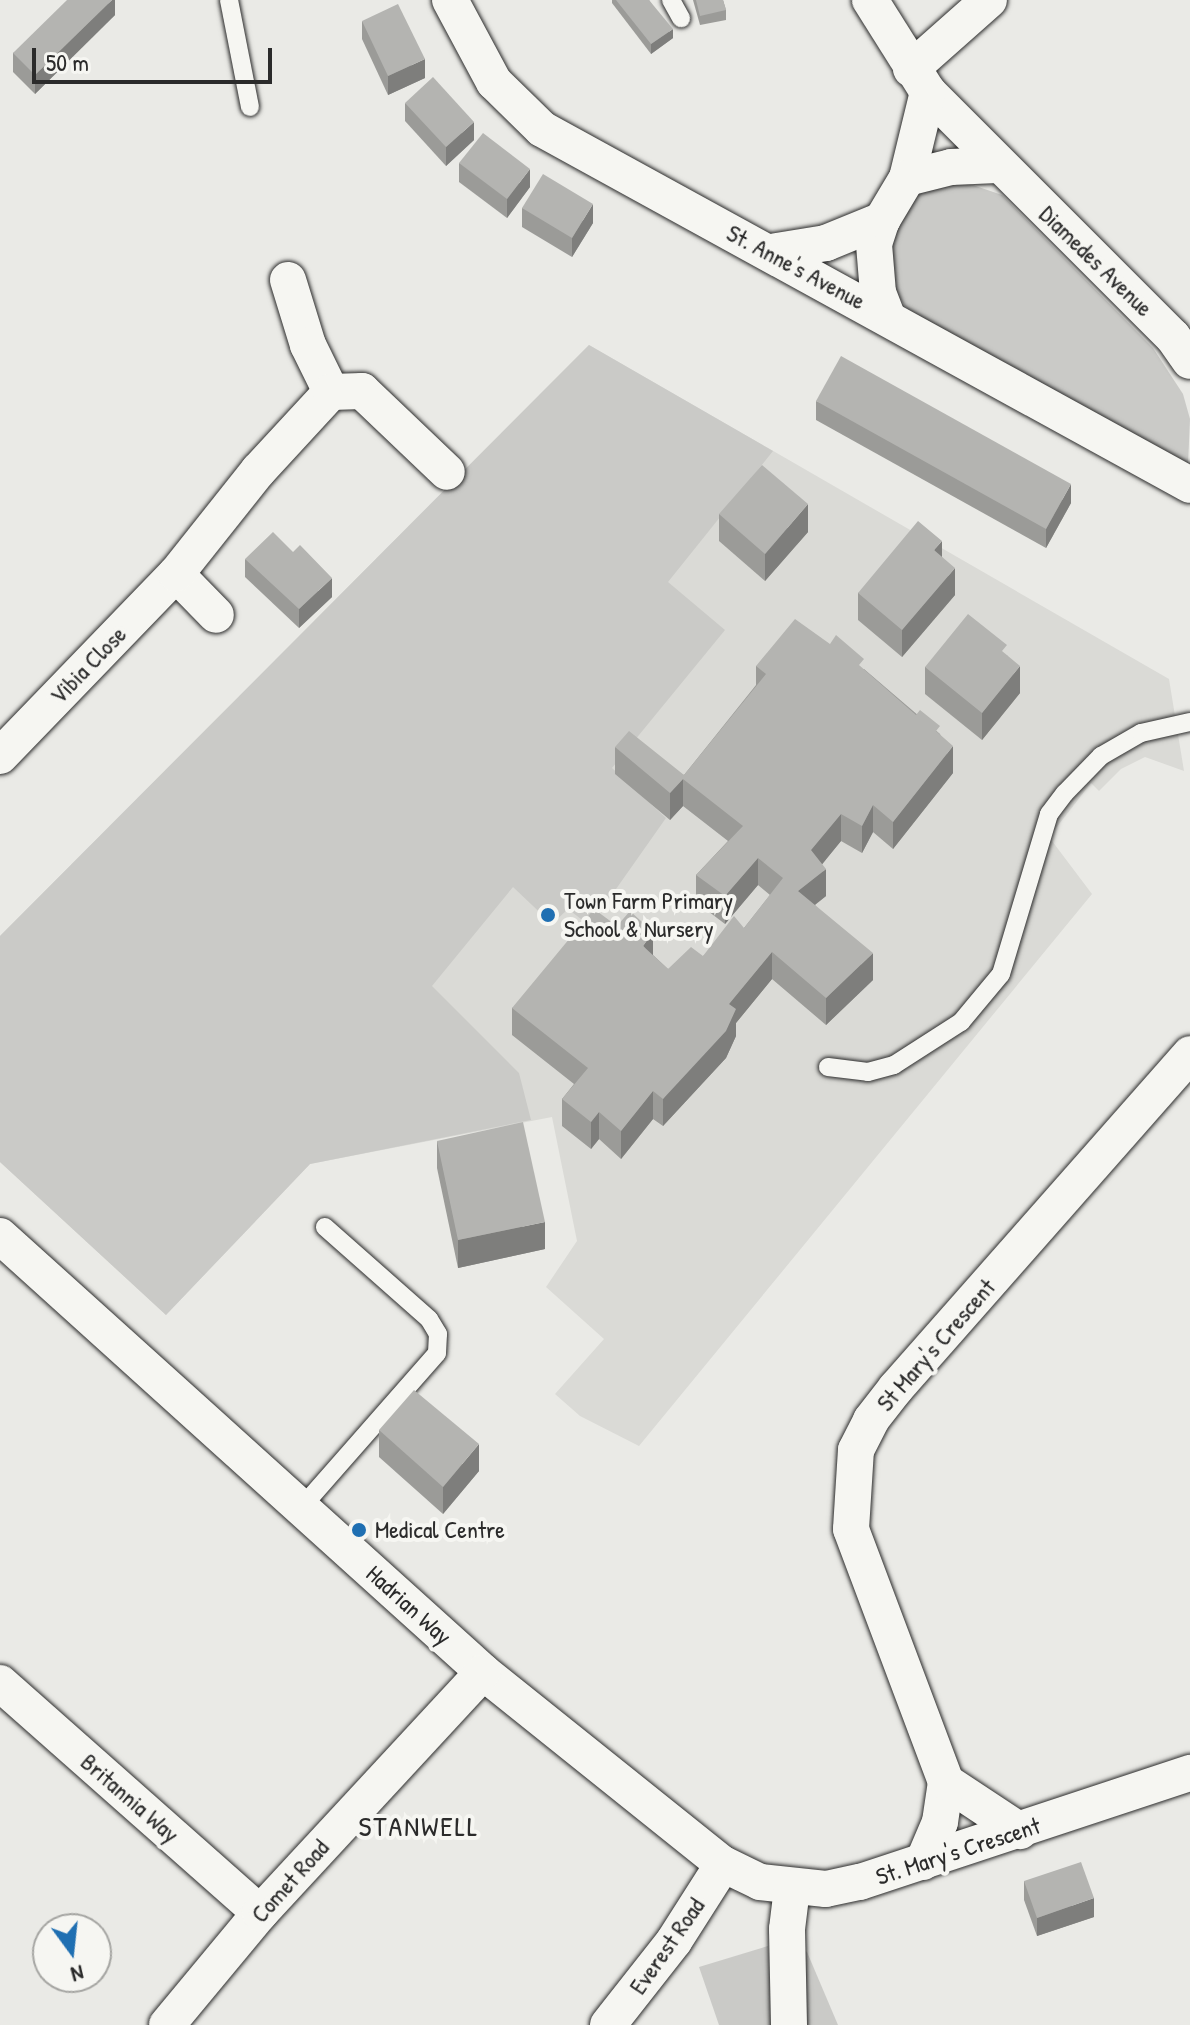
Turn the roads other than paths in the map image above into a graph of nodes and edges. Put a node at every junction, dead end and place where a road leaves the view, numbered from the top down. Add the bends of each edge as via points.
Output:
1 (229, 0) edge
2 (450, 0) edge
3 (671, 0) edge
4 (870, 0) edge
5 (989, 0) edge
6 (681, 18) dead end
7 (920, 81) junction
8 (250, 107) dead end
9 (997, 165) junction
10 (907, 178) junction
11 (882, 220) junction
12 (771, 252) junction
13 (288, 280) dead end
14 (887, 316) junction
15 (1190, 361) edge
16 (331, 392) junction
17 (447, 472) dead end
18 (1190, 485) edge
19 (176, 574) junction
20 (216, 615) dead end
21 (1190, 722) edge
22 (0, 756) edge
23 (1190, 1054) edge
24 (828, 1067) dead end
25 (325, 1227) dead end
26 (0, 1236) edge
27 (301, 1508) junction
28 (483, 1672) junction
29 (0, 1683) edge
30 (1190, 1773) edge
31 (946, 1782) junction
32 (1020, 1831) junction
33 (923, 1862) junction
34 (723, 1864) junction
35 (792, 1888) junction
36 (260, 1913) junction
37 (167, 2025) edge
38 (608, 2025) edge
39 (789, 2025) edge

1 - 8 lane
2 - 12 street, St. Anne's Avenue via 494,82 542,129 621,176
3 - 6 lane
4 - 7 street, Diamedes Avenue
5 - 7 street
7 - 9 street, Diamedes Avenue
7 - 10 street
9 - 10 street via 951,167
9 - 15 street, Diamedes Avenue via 1173,337
10 - 11 street
11 - 12 street via 826,243
11 - 14 street via 874,268
12 - 14 street, St. Anne's Avenue
13 - 16 street via 308,345
14 - 18 street, St. Anne's Avenue
16 - 17 street via 362,391
16 - 19 street, Vibia Close via 258,471
19 - 20 street
19 - 22 street, Vibia Close
21 - 24 lane via 1141,733 1101,756 1065,793 1049,814 1001,974 961,1022 894,1065 868,1072
23 - 31 street, St Mary's Crescent via 896,1388 856,1450 851,1529
25 - 27 lane via 429,1319 438,1334 437,1353
26 - 27 street, Hadrian Way
27 - 28 street, Hadrian Way
28 - 34 street, Hadrian Way
28 - 36 street, Comet Road
29 - 36 street, Britannia Way
30 - 32 street, St. Mary's Crescent
31 - 32 street
31 - 33 street, St Mary's Crescent via 940,1822
32 - 33 street, St. Mary's Crescent
33 - 35 street, St. Mary's Crescent via 838,1887
34 - 35 street, St. Mary's Crescent via 760,1882
34 - 38 street, Everest Road via 674,1941
35 - 39 street via 787,1929
36 - 37 street, Comet Road

